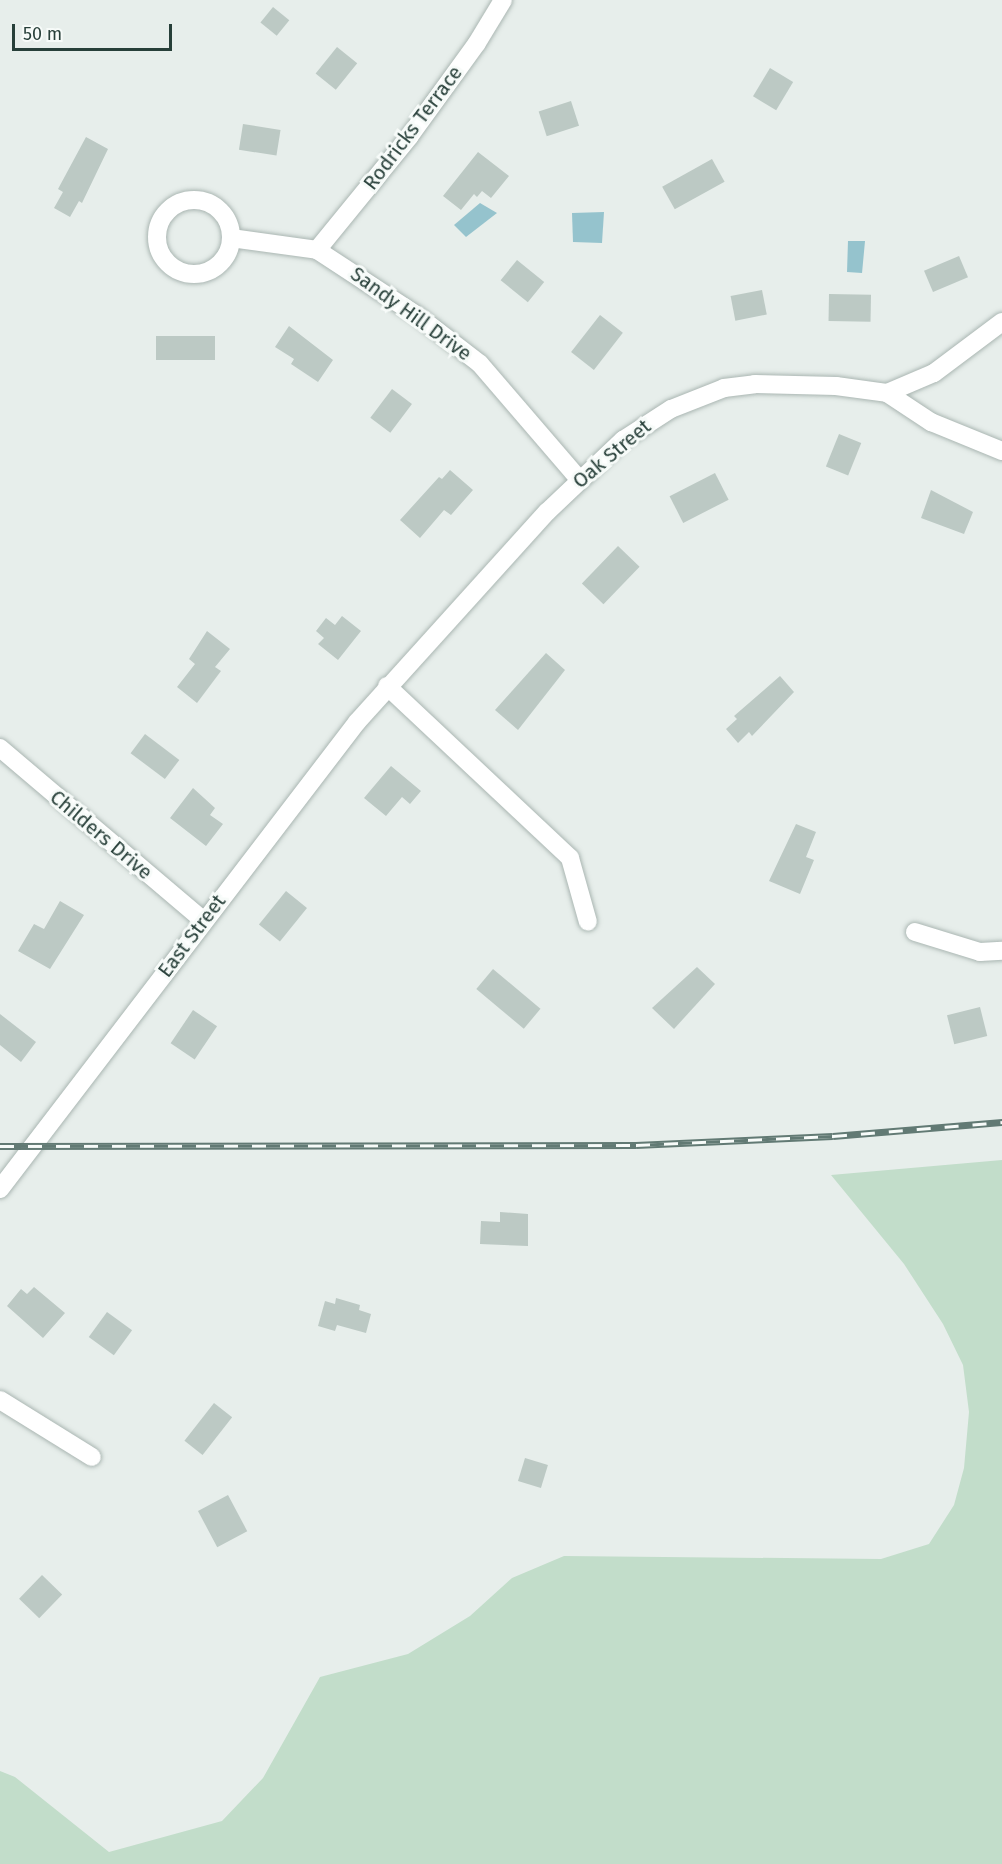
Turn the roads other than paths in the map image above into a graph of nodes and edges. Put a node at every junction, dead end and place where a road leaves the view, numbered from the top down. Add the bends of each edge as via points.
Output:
1 (503, 0) edge
2 (231, 238) junction
3 (317, 250) junction
4 (1002, 322) edge
5 (887, 393) junction
6 (1002, 451) edge
7 (579, 479) junction
8 (387, 686) junction
9 (0, 748) edge
10 (203, 920) junction
11 (588, 922) dead end
12 (915, 932) dead end
13 (1002, 951) edge
14 (0, 1189) edge
15 (0, 1400) edge
16 (92, 1456) dead end

1 - 3 street, Rodricks Terrace via 414,129
2 - 2 street via 219,264 193,274 167,263 156,236 168,210 194,199 221,211
2 - 3 street, Sandy Hill Drive
3 - 7 street, Sandy Hill Drive via 461,347
4 - 5 street via 934,373
5 - 6 street via 931,422
5 - 7 street, Oak Street via 836,386 754,384 724,388 646,423
7 - 8 street, Oak Street
8 - 10 street, East Street
8 - 11 street via 570,858
9 - 10 street, Childers Drive
10 - 14 street, East Street
12 - 13 street via 980,952
15 - 16 street

